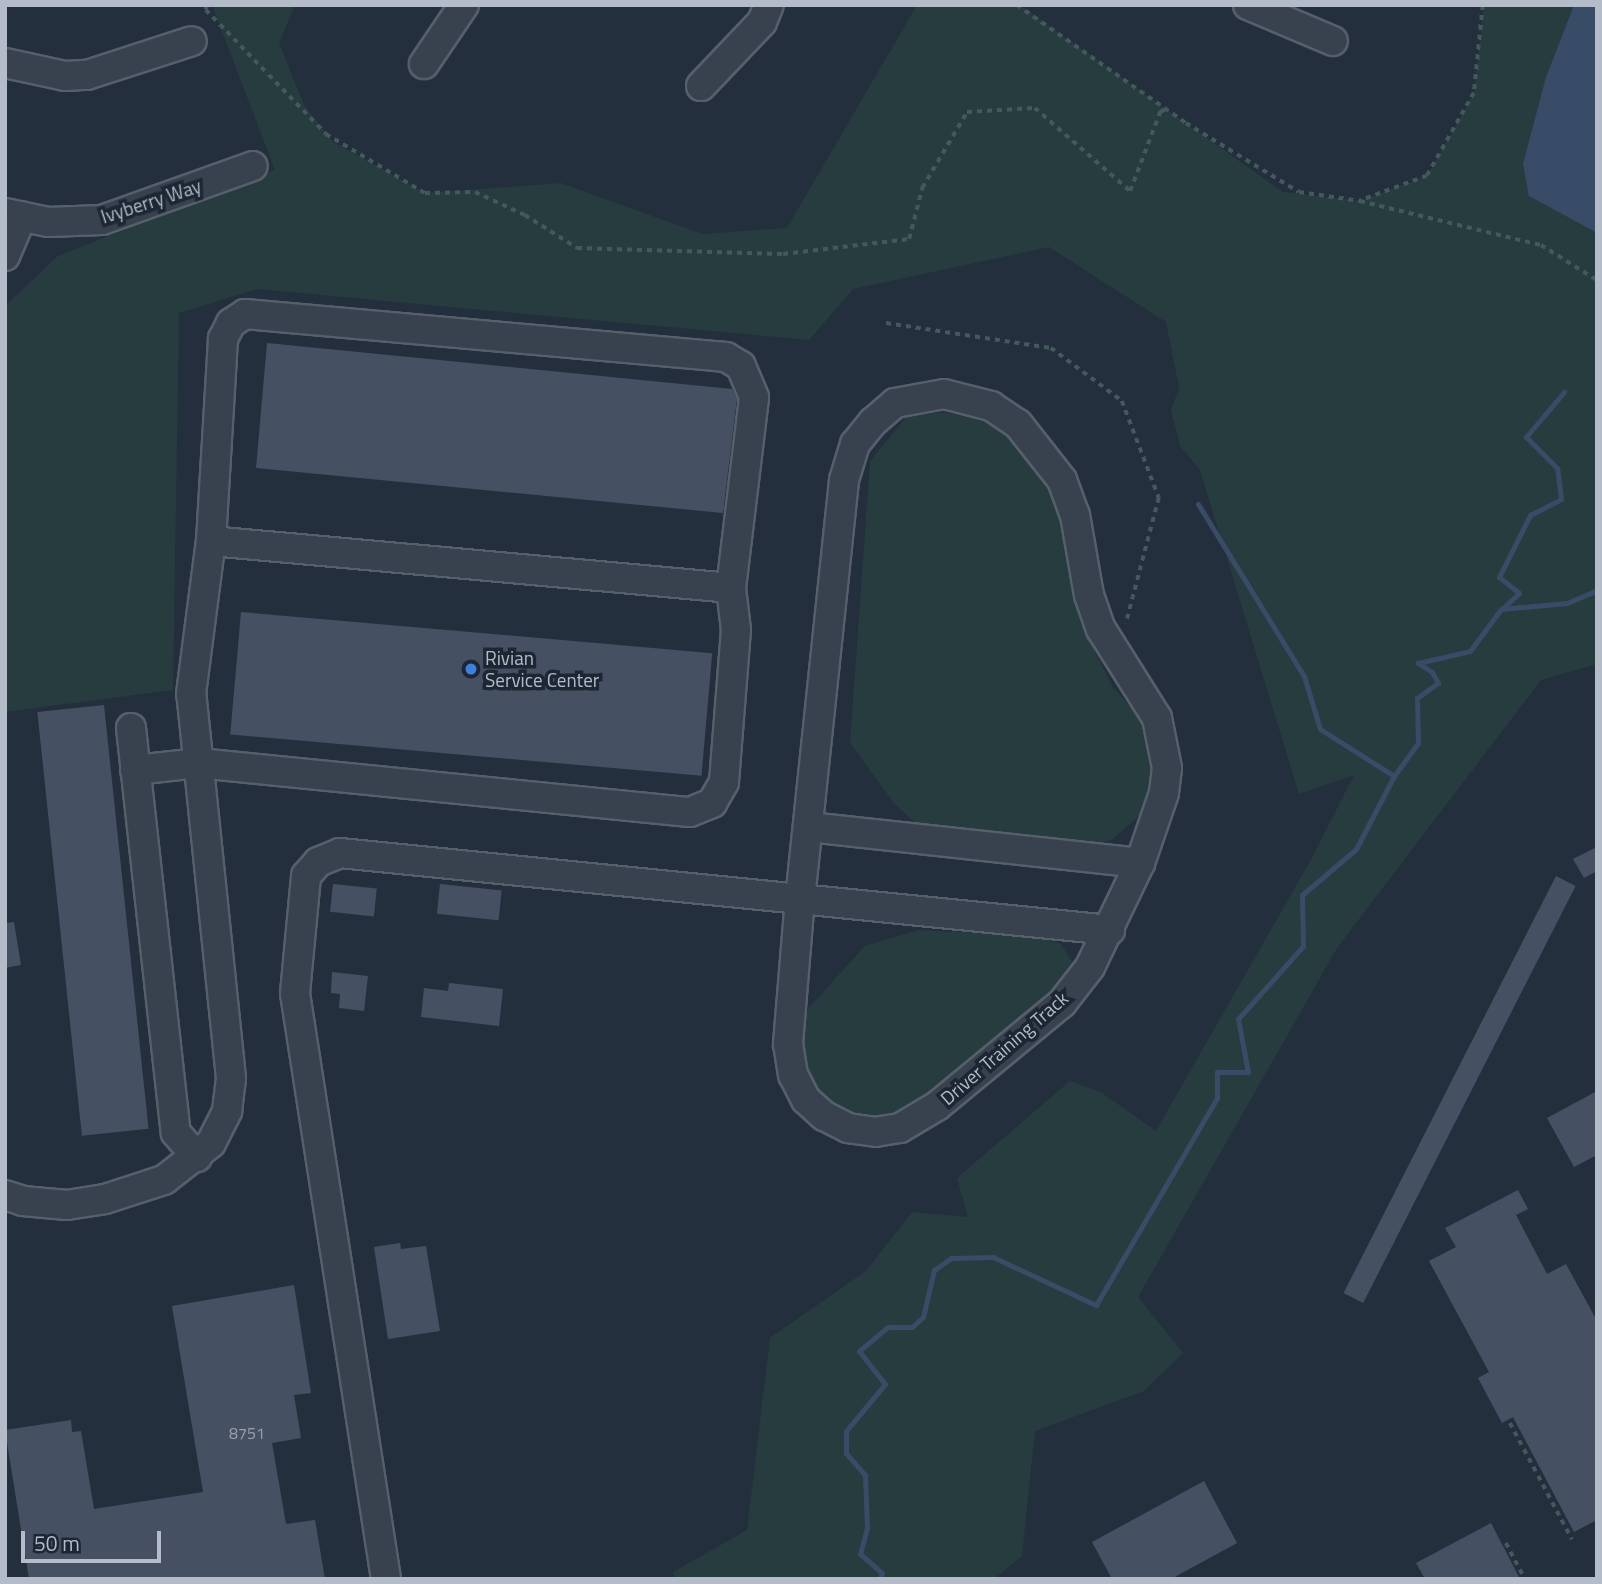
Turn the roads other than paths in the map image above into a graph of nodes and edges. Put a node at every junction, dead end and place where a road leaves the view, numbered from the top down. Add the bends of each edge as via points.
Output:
1 (464, 5) edge
2 (769, 5) edge
3 (1248, 5) edge
4 (192, 41) dead end
5 (1333, 41) dead end
6 (5, 63) edge
7 (424, 64) dead end
8 (701, 86) dead end
9 (253, 166) dead end
10 (14, 215) edge
11 (5, 256) edge
12 (211, 541) junction
13 (731, 588) junction
14 (131, 728) dead end
15 (198, 763) junction
16 (135, 770) junction
17 (808, 827) junction
18 (1140, 863) junction
19 (800, 900) junction
20 (1110, 930) junction
21 (197, 1157) junction
22 (5, 1195) edge
23 (386, 1579) edge

1 - 7 street
2 - 8 street via 762,22
3 - 5 street
4 - 6 street via 87,75 65,76
9 - 10 street, Ivyberry Way via 102,220 48,222
10 - 11 street via 15,242
12 - 13 street
12 - 13 street via 223,339 231,323 245,314 276,314 726,357 741,366 754,397
12 - 15 street via 191,694
13 - 15 street via 736,631 724,782 712,803 690,812
14 - 16 street
15 - 16 street
15 - 21 street via 231,1078 227,1111 211,1143
16 - 21 street via 176,1133
17 - 18 street
17 - 18 street, Driver Training Track via 844,480 855,444 895,403 944,394 969,398 1018,424 1062,480 1075,515 1089,595 1117,660 1157,718 1165,744 1164,793
17 - 19 street, Driver Training Track
18 - 20 street, Driver Training Track
19 - 20 street
19 - 20 street, Driver Training Track via 788,1044 793,1075 806,1100 824,1116 848,1128 876,1132 900,1128 937,1106 1062,1003 1090,967
19 - 23 street via 340,853 318,862 306,876 295,993 301,1053
21 - 22 street via 164,1180 105,1199 46,1205

